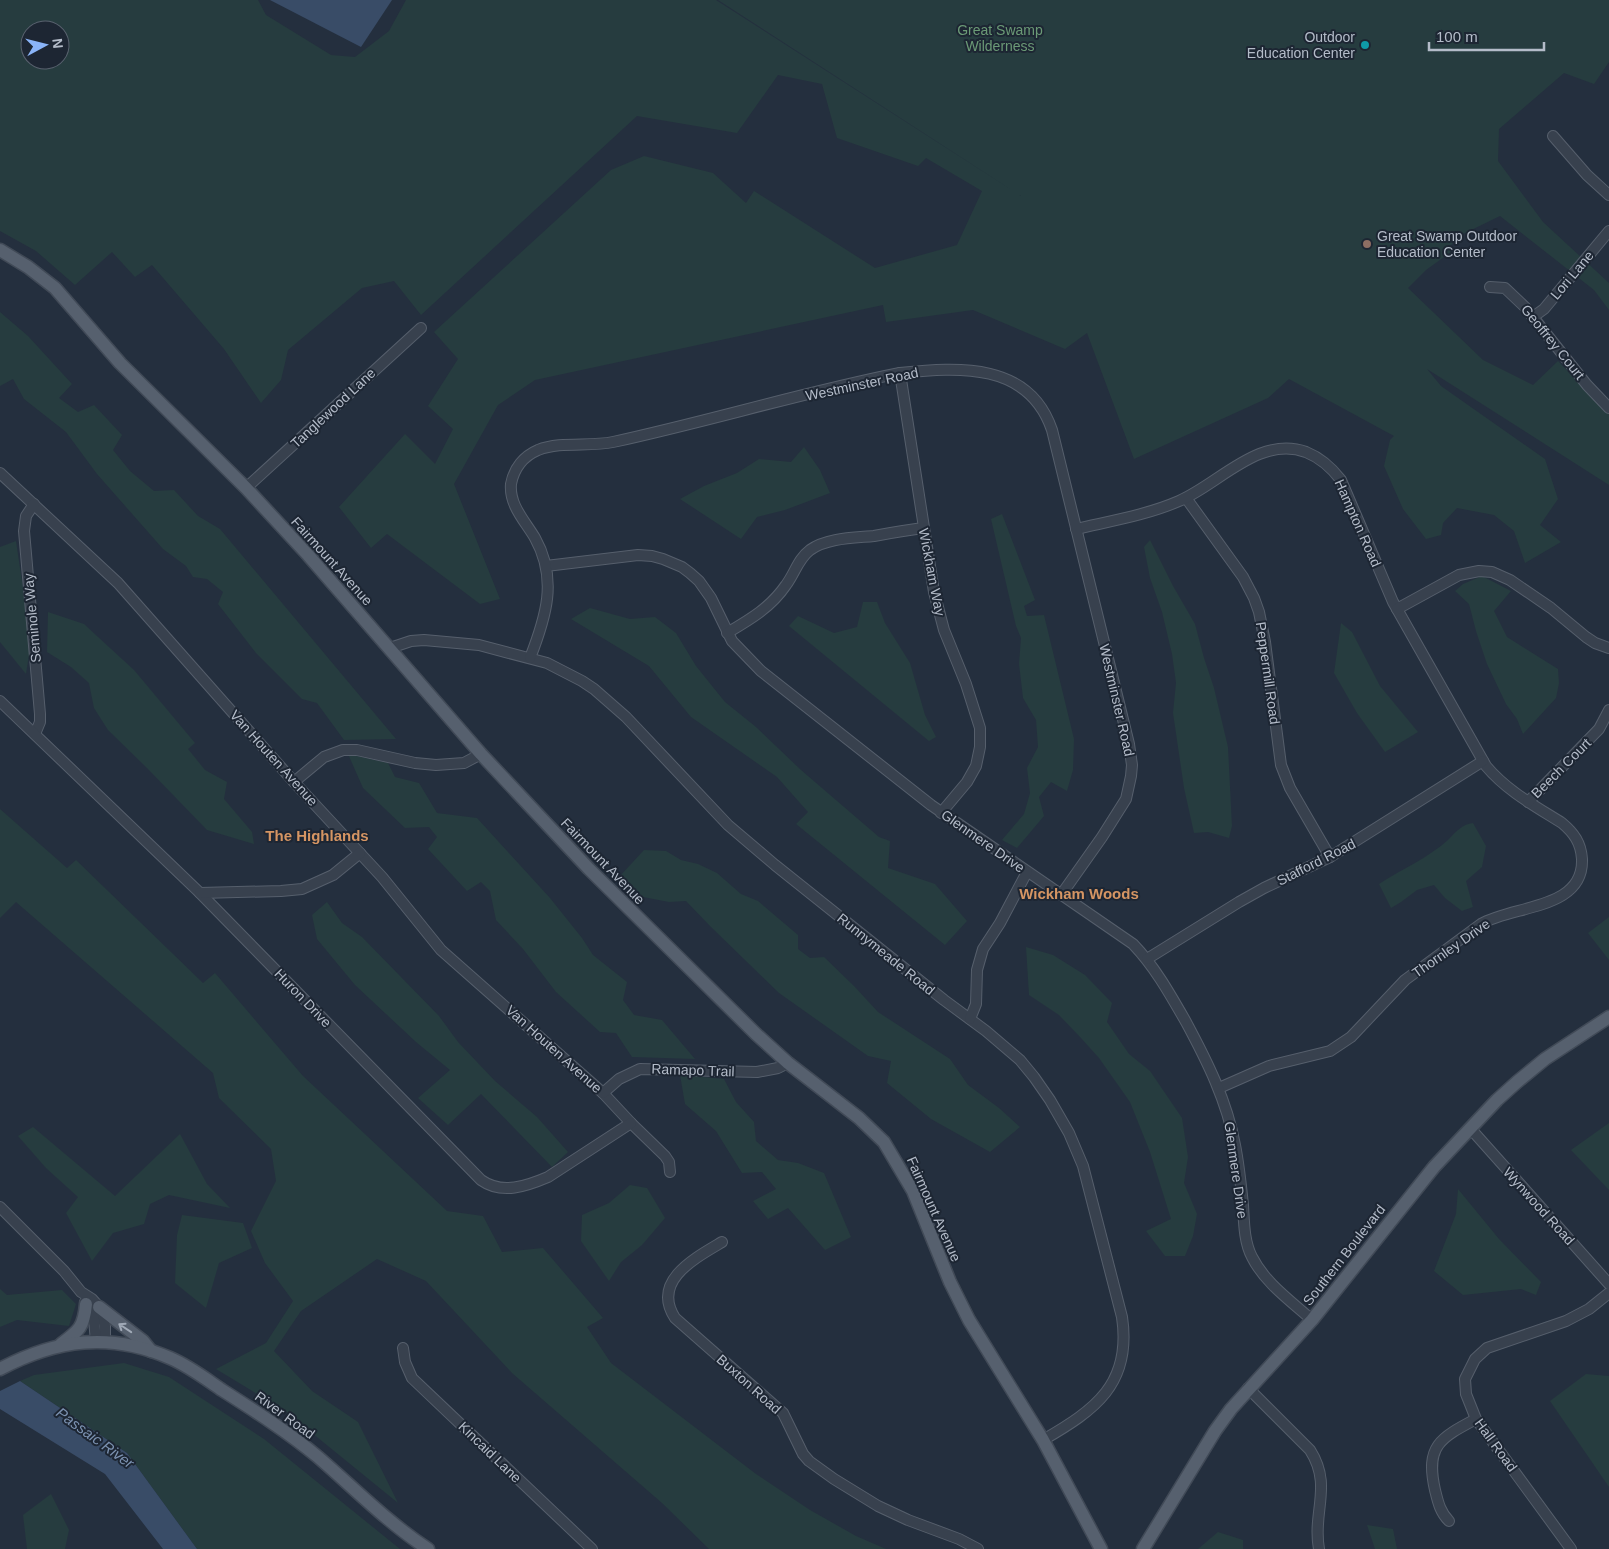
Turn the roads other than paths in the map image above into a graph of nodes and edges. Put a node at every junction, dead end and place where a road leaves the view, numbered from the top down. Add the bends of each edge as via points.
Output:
1 (1553, 136) dead end
2 (1609, 195) edge
3 (1609, 231) edge
4 (0, 250) edge
5 (1490, 287) dead end
6 (1533, 318) junction
7 (421, 328) dead end
8 (900, 373) junction
9 (1609, 408) edge
10 (0, 473) edge
11 (246, 488) junction
12 (1186, 498) junction
13 (34, 504) junction
14 (923, 528) junction
15 (1076, 529) junction
16 (546, 566) junction
17 (1397, 609) junction
18 (727, 633) junction
19 (390, 648) junction
20 (1609, 648) edge
21 (530, 658) junction
22 (0, 701) edge
23 (1609, 710) edge
24 (34, 734) junction
25 (481, 754) junction
26 (1483, 761) junction
27 (294, 782) junction
28 (1528, 802) junction
29 (941, 813) junction
30 (360, 853) junction
31 (1330, 857) junction
32 (1026, 872) junction
33 (200, 893) junction
34 (1061, 895) junction
35 (1148, 959) junction
36 (1609, 1016) edge
37 (970, 1019) junction
38 (788, 1063) junction
39 (1219, 1088) junction
40 (604, 1093) junction
41 (631, 1123) junction
42 (1470, 1128) junction
43 (670, 1172) dead end
44 (0, 1207) edge
45 (722, 1242) dead end
46 (1609, 1284) edge
47 (1609, 1293) edge
48 (83, 1298) junction
49 (98, 1307) junction
50 (1312, 1320) junction
51 (100, 1342) junction
52 (60, 1345) junction
53 (403, 1348) dead end
54 (151, 1351) junction
55 (1, 1369) edge
56 (1248, 1388) junction
57 (1476, 1419) junction
58 (1043, 1440) junction
59 (1449, 1521) dead end
60 (428, 1549) edge
61 (592, 1549) edge
62 (978, 1549) edge
63 (1101, 1549) edge
64 (1143, 1549) edge
65 (1319, 1549) edge
66 (1571, 1549) edge

1 - 2 street
3 - 6 street, Lori Lane
4 - 11 main road, Fairmount Avenue via 51,284 120,363
5 - 6 street, Geoffrey Court via 1505,288
6 - 9 street, Geoffrey Court
7 - 11 street, Tanglewood Lane
8 - 14 street, Wickham Way
8 - 15 street, Westminster Road via 966,371 998,377 1024,388 1048,418
8 - 16 street, Westminster Road via 612,442 548,448 532,453 519,464 511,490 514,505 535,538
10 - 13 street, Van Houten Avenue
11 - 19 main road, Fairmount Avenue
12 - 15 street, Hampton Road
12 - 17 street, Hampton Road via 1265,451 1292,448 1313,455 1341,480
12 - 31 street, Peppermill Road via 1243,577 1257,605 1281,766 1290,788
13 - 24 street, Seminole Way via 26,516 24,530 40,714
13 - 27 street, Van Houten Avenue via 118,583
14 - 18 street via 818,545 804,555 788,582 766,608
14 - 29 street, Wickham Way via 941,622 980,728 976,766
15 - 34 street, Westminster Road via 1132,765 1129,788 1121,808
16 - 18 street, Glenmere Drive via 624,556 663,559 682,567 699,581 712,598
16 - 21 street, Westminster Road via 545,615
17 - 20 street via 1459,575 1492,572 1510,580 1551,608 1595,643
17 - 26 street, Thornley Drive
18 - 29 street, Glenmere Drive via 761,671
19 - 21 street, Runnymeade Road via 411,640 424,640 479,645
19 - 25 main road, Fairmount Avenue
21 - 37 street, Runnymeade Road via 547,663 594,689 626,717 728,825
22 - 24 street, Huron Drive
23 - 28 street, Beech Court via 1599,729
24 - 33 street, Huron Drive
25 - 27 street via 464,763 436,765 343,750 324,757
25 - 38 main road, Fairmount Avenue via 601,882
26 - 28 street, Thornley Drive via 1504,785
26 - 31 street, Stafford Road
27 - 30 street, Van Houten Avenue
28 - 39 street, Thornley Drive via 1562,823 1579,843 1580,871 1568,892 1549,902 1491,918 1481,924 1405,980 1351,1037 1336,1048 1269,1066
29 - 32 street, Glenmere Drive
30 - 33 street via 333,875 302,889
30 - 40 street, Van Houten Avenue via 453,962
31 - 35 street, Stafford Road via 1239,902
32 - 34 street, Glenmere Drive
32 - 37 street via 981,954 976,1004
33 - 41 street, Huron Drive via 488,1184 511,1188 537,1182
34 - 35 street, Glenmere Drive via 1133,944
35 - 39 street, Glenmere Drive via 1168,989
36 - 42 main road, Southern Boulevard via 1545,1059
37 - 58 street, Runnymeade Road via 1024,1065 1041,1086 1069,1133 1089,1183 1122,1317 1122,1354 1114,1380 1104,1396 1084,1415
38 - 40 street, Ramapo Trail via 758,1072 640,1069 619,1079
38 - 58 main road, Fairmount Avenue via 859,1118 884,1142 913,1192 969,1320
39 - 50 street, Glenmere Drive via 1235,1144 1251,1255 1262,1274
40 - 41 street, Van Houten Avenue
41 - 43 street, Van Houten Avenue via 665,1156
42 - 46 street, Wynwood Road
42 - 50 main road, Southern Boulevard
44 - 48 street via 64,1271
45 - 62 street, Buxton Road via 687,1264 675,1276 669,1294 675,1318 783,1413 809,1461 878,1506
47 - 57 street, Hall Road via 1566,1321 1481,1352 1465,1379 1466,1394
48 - 49 street via 92,1299
48 - 51 street via 94,1318
48 - 52 main road via 82,1326
49 - 51 street via 105,1326
54 -> 49 main road
50 - 56 main road, Southern Boulevard
51 - 52 main road, River Road
51 - 54 main road, River Road
52 - 55 main road
53 - 61 street, Kincaid Lane via 412,1378
54 - 60 main road, River Road via 192,1370 280,1427
56 - 64 main road, Southern Boulevard via 1216,1430
56 - 65 street via 1316,1458 1322,1484
57 - 59 street via 1441,1442 1431,1462 1441,1512
57 - 66 street, Hall Road
58 - 63 main road, Fairmount Avenue

